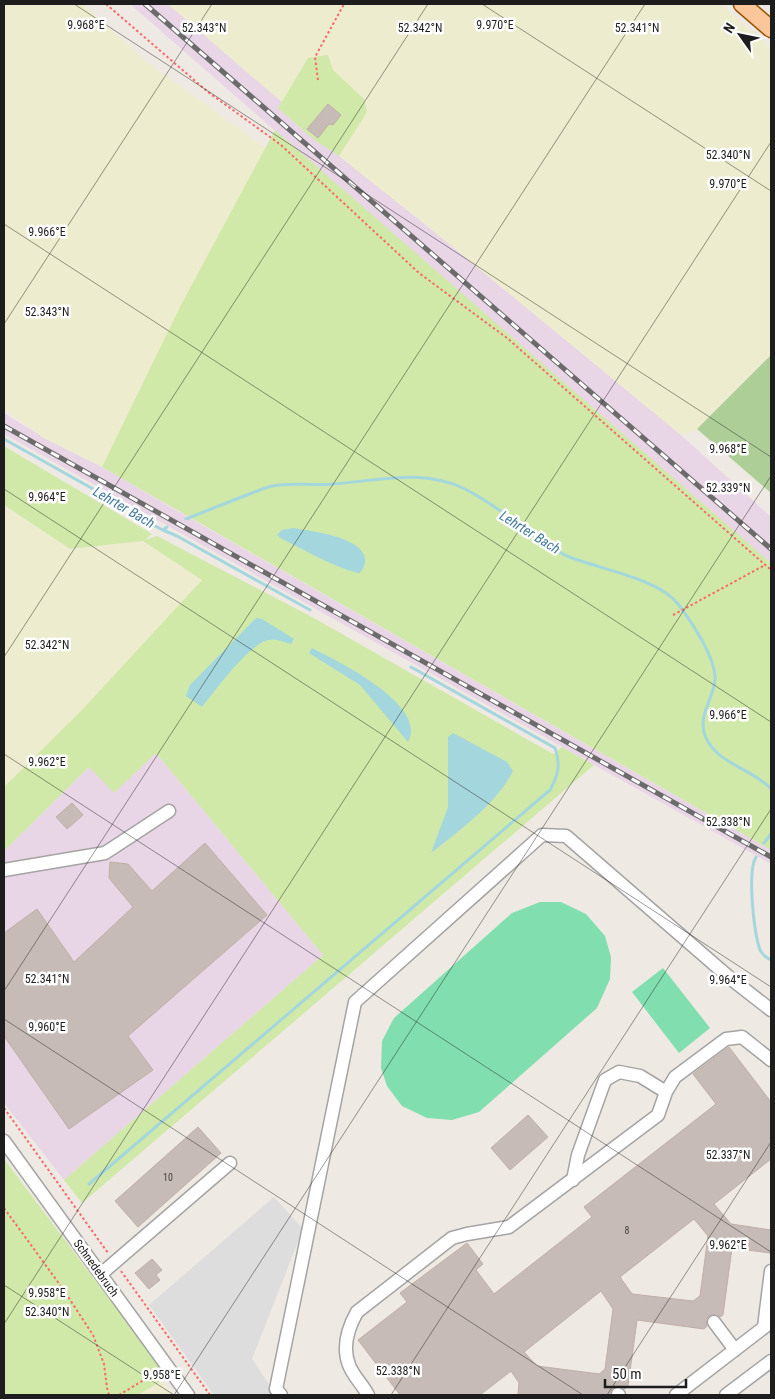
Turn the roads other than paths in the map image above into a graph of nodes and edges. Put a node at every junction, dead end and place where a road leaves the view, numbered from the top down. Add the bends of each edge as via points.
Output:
1 (742, 4) edge
2 (771, 29) edge
3 (169, 811) dead end
4 (4, 870) edge
5 (771, 1010) edge
6 (771, 1060) edge
7 (666, 1092) junction
8 (4, 1141) edge
9 (230, 1164) dead end
10 (573, 1180) junction
11 (771, 1271) edge
12 (101, 1274) junction
13 (714, 1322) dead end
14 (768, 1325) edge
15 (735, 1350) junction
16 (771, 1361) edge
17 (188, 1395) edge
18 (281, 1395) edge
19 (368, 1395) edge
20 (676, 1395) edge
21 (726, 1395) edge

1 - 2 main road
3 - 4 street via 105,853
5 - 18 street via 566,836 542,835 355,1002 276,1389
6 - 7 street via 742,1037 726,1039 675,1077
7 - 10 street via 658,1115
7 - 10 street via 640,1076 619,1072 605,1080 578,1155
8 - 12 street, Schnedebruch
9 - 12 street
10 - 19 street via 509,1227 452,1238 357,1312 348,1328 346,1348 349,1366
11 - 14 street
12 - 17 street, Schnedebruch
13 - 15 street
14 - 15 street
15 - 20 street
16 - 21 street

